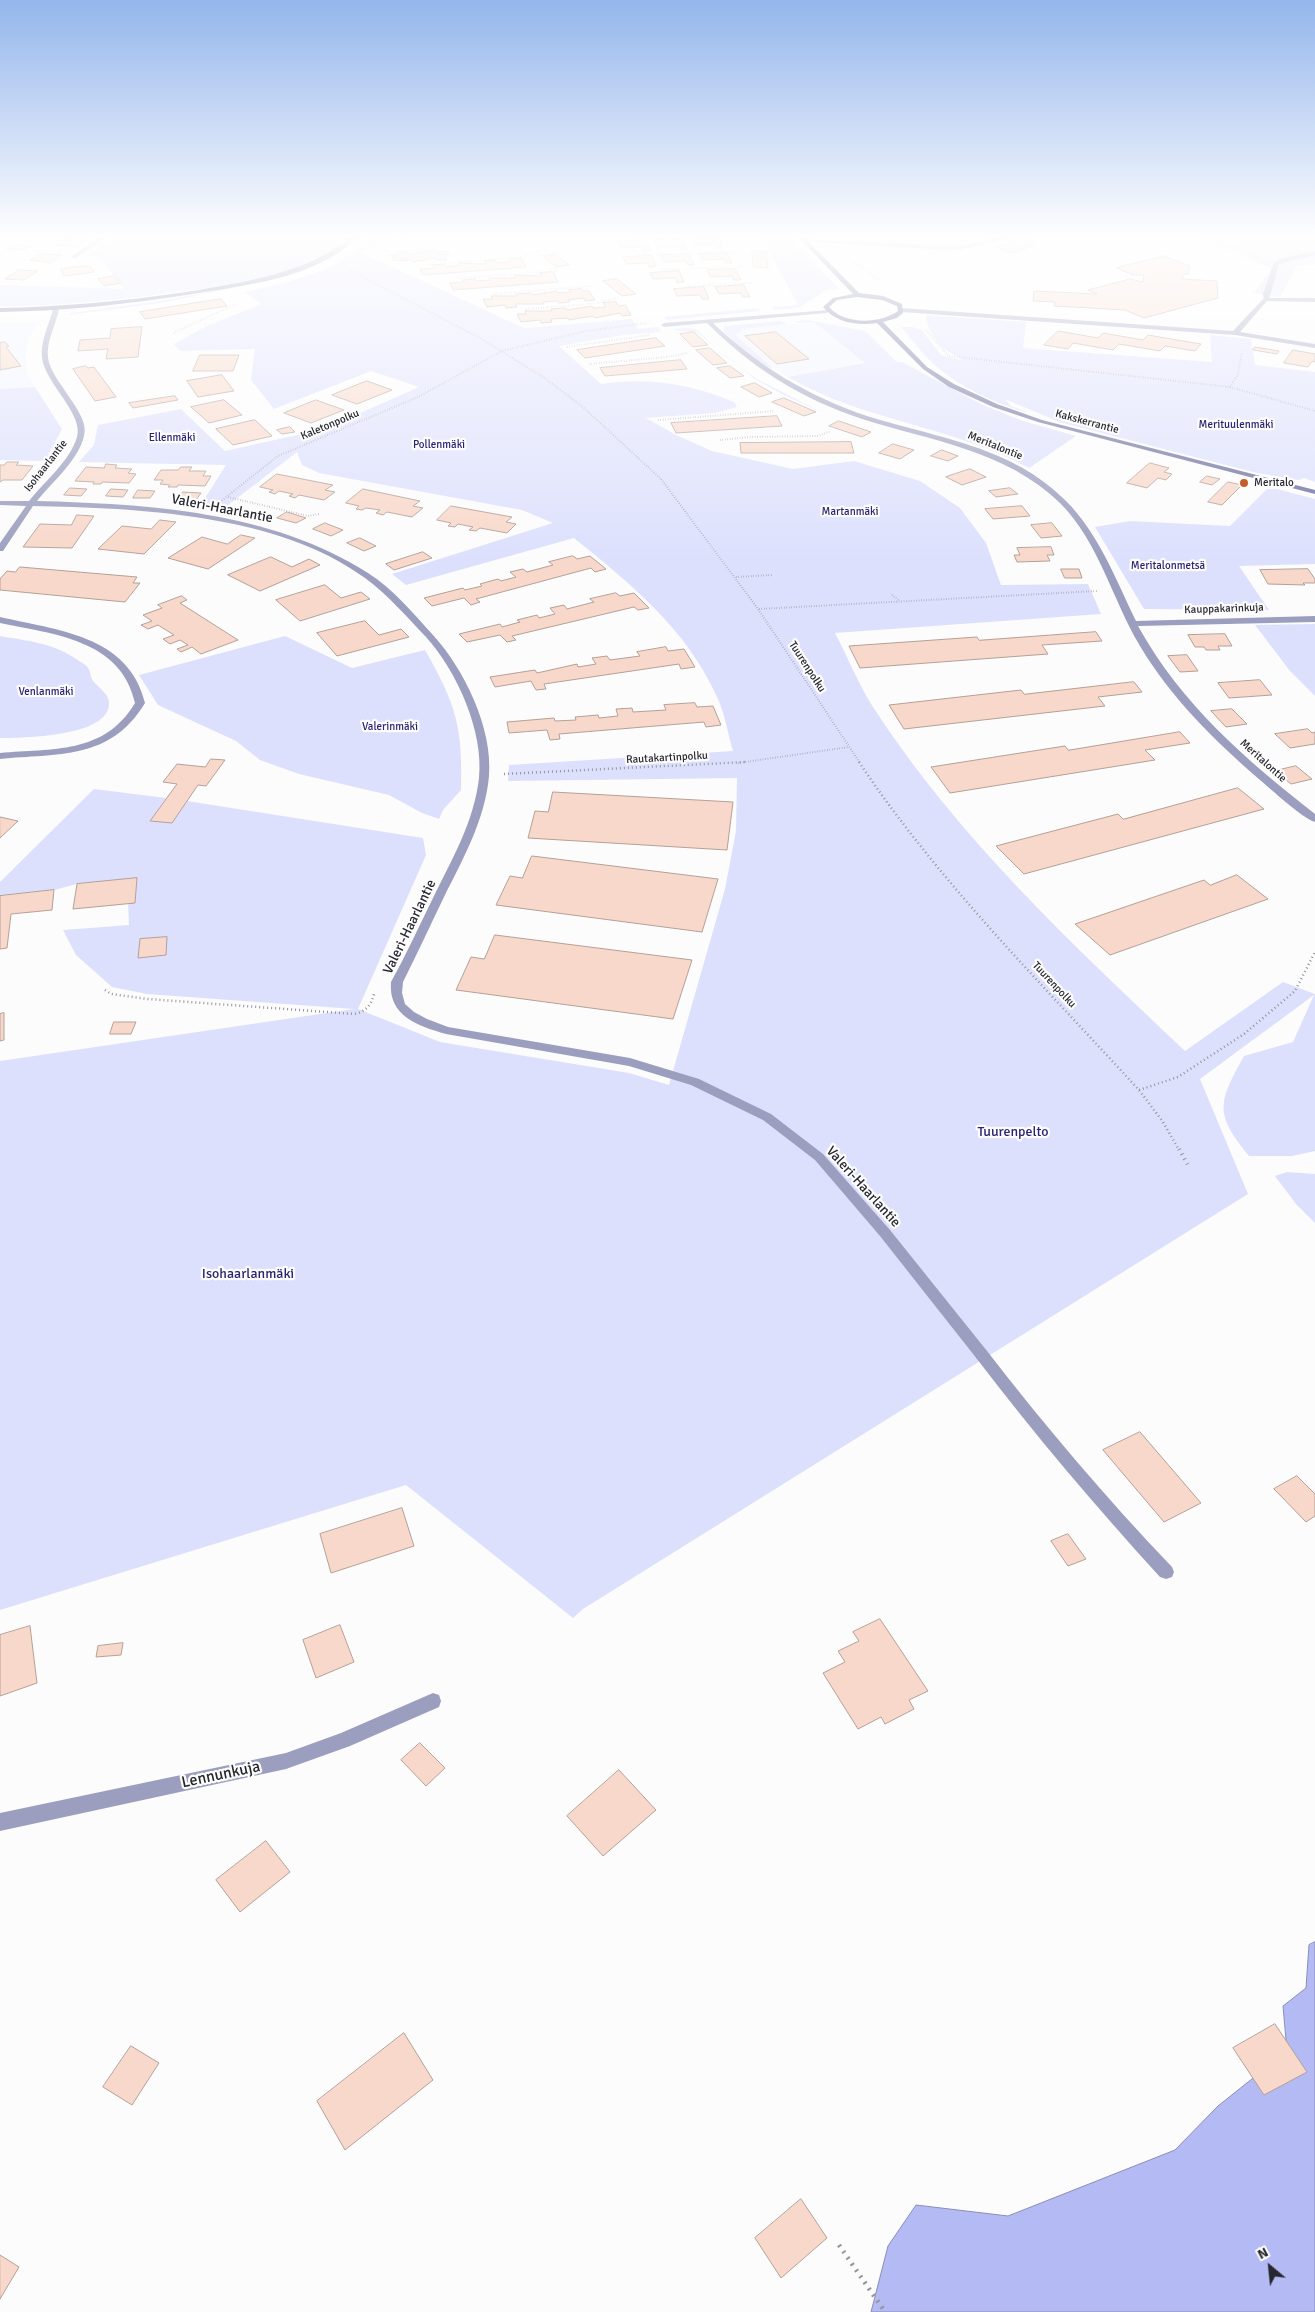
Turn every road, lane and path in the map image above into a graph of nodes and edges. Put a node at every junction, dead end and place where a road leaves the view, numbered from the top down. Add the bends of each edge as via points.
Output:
1 (46, 346) edge
2 (492, 346) edge
3 (523, 346) edge
4 (575, 346) edge
5 (732, 346) edge
6 (903, 346) edge
7 (940, 346) edge
8 (1242, 346) edge
9 (567, 347) dead end
10 (502, 351) junction
11 (688, 353) dead end
12 (589, 364) dead end
13 (1230, 387) junction
14 (775, 411) dead end
15 (1315, 411) edge
16 (658, 420) dead end
17 (831, 431) dead end
18 (720, 440) dead end
19 (1315, 492) edge
20 (227, 496) junction
21 (0, 503) edge
22 (31, 504) junction
23 (213, 508) dead end
24 (320, 514) dead end
25 (0, 550) edge
26 (772, 575) dead end
27 (735, 578) junction
28 (1098, 584) dead end
29 (892, 595) dead end
30 (900, 601) junction
31 (758, 609) junction
32 (1315, 618) edge
33 (0, 620) edge
34 (1133, 624) junction
35 (849, 747) junction
36 (0, 756) edge
37 (502, 767) dead end
38 (502, 774) junction
39 (501, 781) dead end
40 (1315, 819) edge
41 (1315, 952) edge
42 (378, 986) dead end
43 (105, 990) dead end
44 (1140, 1090) junction
45 (1189, 1167) dead end
46 (1166, 1572) dead end
47 (433, 1701) dead end
48 (0, 1822) edge
49 (839, 2245) dead end
50 (885, 2312) edge

1 - 22 street, Isohaarlantie via 46,365 80,423 82,436
2 - 10 path, Tuurenpolku
3 - 10 path, Kaletonpolku
4 - 9 path
5 - 34 street, Meritalontie via 788,386 863,416 984,452 1033,476 1062,501 1095,543
6 - 19 street, Kakskerrantie via 924,367 946,382 1002,409
7 - 13 path via 949,356
8 - 13 path via 1238,374
10 - 20 path, Kaletonpolku via 418,397 278,456
10 - 27 path, Tuurenpolku via 584,408 661,479
11 - 12 path
13 - 15 path
14 - 16 path
17 - 18 path via 818,436 750,436
20 - 23 path, Kaletonpolku
20 - 24 path via 308,516
21 - 22 street, Valeri-Haarlantie
22 - 25 street, Isohaarlantie
22 - 46 street, Valeri-Haarlantie via 164,511 237,523 320,549 382,587 442,649 460,675 477,721 484,775 477,815 466,842 397,982 400,1005 410,1015 446,1030 630,1062 663,1071 695,1082 766,1116 819,1157 885,1232 1108,1510
26 - 27 path
27 - 31 path, Tuurenpolku
28 - 30 path via 1100,591
29 - 30 path
30 - 31 path
31 - 35 path, Tuurenpolku
32 - 34 street, Kauppakarinkuja
33 - 36 street via 52,629 86,640 121,667 138,691 140,704 120,729 90,743 47,754
34 - 40 street, Meritalontie via 1163,673 1200,716 1252,768
35 - 38 path, Rautakartinpolku via 732,764
35 - 44 path, Tuurenpolku via 892,811 954,888
37 - 38 path
38 - 39 path
41 - 44 path via 1294,991 1244,1034 1178,1077
42 - 43 path via 371,1004 362,1013 354,1014 148,999 111,994
44 - 45 path, Tuurenpolku
47 - 48 street, Lennunkuja via 286,1761
49 - 50 path

